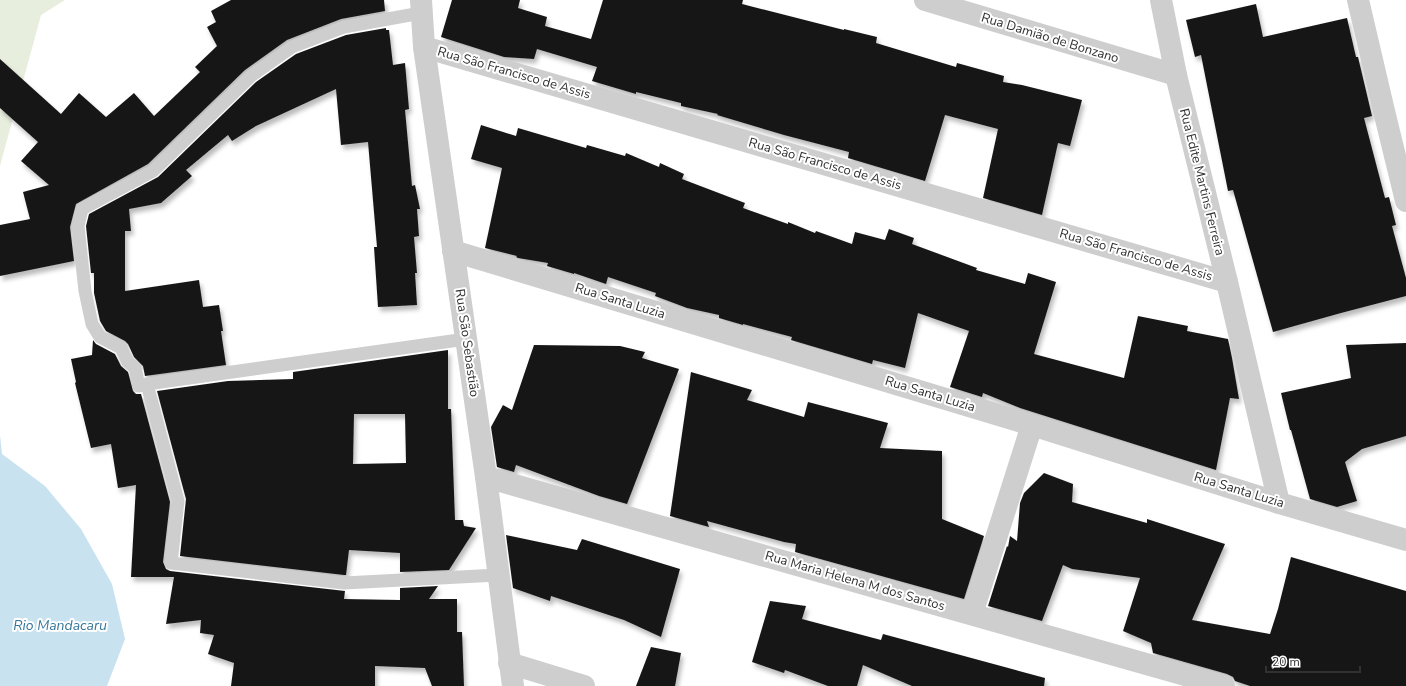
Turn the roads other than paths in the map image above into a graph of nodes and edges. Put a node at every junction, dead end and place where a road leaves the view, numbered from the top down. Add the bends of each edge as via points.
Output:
1 (925, 0) edge
2 (1161, 0) edge
3 (1358, 0) edge
4 (421, 7) edge
5 (424, 47) junction
6 (1176, 75) junction
7 (1406, 201) edge
8 (453, 251) junction
9 (1227, 282) junction
10 (466, 339) junction
11 (147, 384) junction
12 (1032, 425) junction
13 (486, 477) junction
14 (1279, 503) junction
15 (1406, 540) edge
16 (498, 575) junction
17 (972, 614) junction
18 (509, 663) junction
19 (513, 686) edge
20 (584, 686) edge
21 (1224, 686) edge

1 - 6 street, Rua Damião de Bonzano
2 - 6 street, Rua Edite Martins Ferreira
3 - 7 street
4 - 5 street, Rua São Sebastião
4 - 11 lane via 344,27 292,47 251,76 153,171 82,209 78,226 85,290 92,324 100,337 121,348 128,362 135,368 139,386
5 - 8 street, Rua São Sebastião
5 - 9 street, Rua São Francisco de Assis
6 - 9 street, Rua Edite Martins Ferreira
8 - 10 street, Rua São Sebastião
8 - 12 street, Rua Santa Luzia
9 - 14 street, Rua Edite Martins Ferreira
10 - 11 lane
10 - 13 street, Rua São Sebastião
11 - 16 lane via 178,501 171,563 344,583
12 - 14 street, Rua Santa Luzia
12 - 17 street
13 - 16 street, Rua São Sebastião
13 - 17 street, Rua Maria Helena M dos Santos
14 - 15 street, Rua Santa Luzia
16 - 18 street, Rua São Sebastião
17 - 21 street, Rua Maria Helena M dos Santos
18 - 19 street, Rua São Sebastião
18 - 20 street

